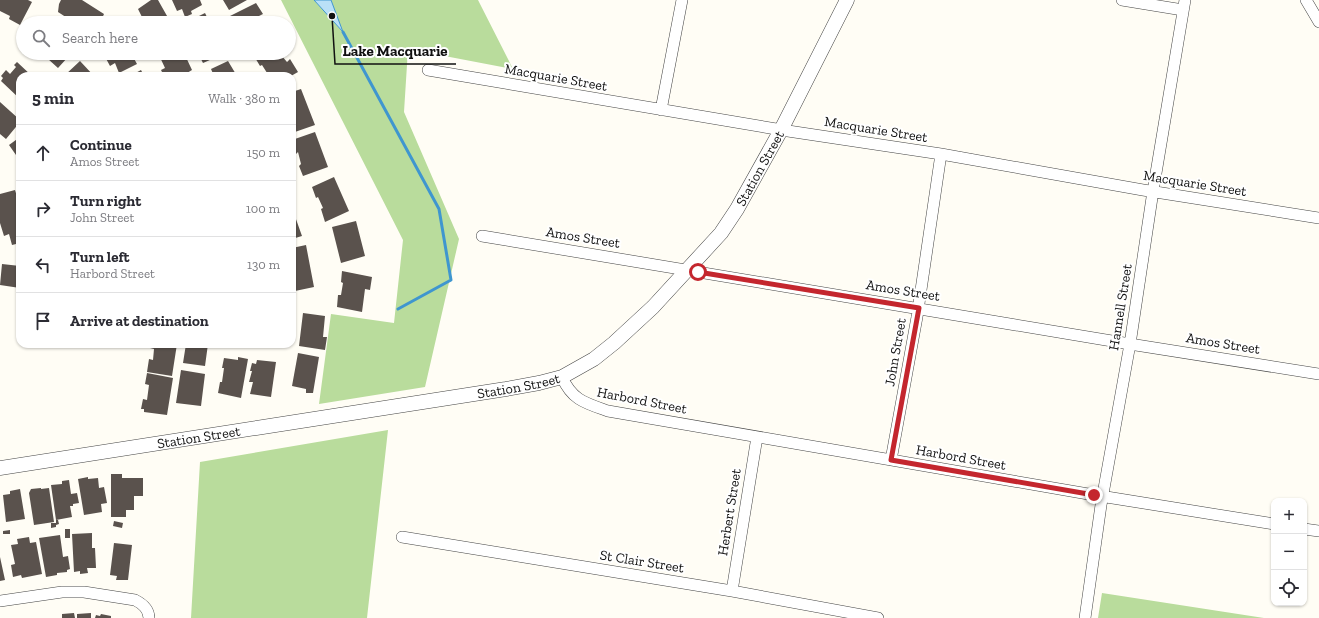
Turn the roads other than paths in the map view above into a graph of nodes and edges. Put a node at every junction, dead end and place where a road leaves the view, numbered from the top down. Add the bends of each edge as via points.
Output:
1 (682, 0) edge
2 (847, 0) edge
3 (1122, 0) edge
4 (1306, 0) edge
5 (1184, 5) edge
6 (1319, 22) edge
7 (428, 70) dead end
8 (660, 110) junction
9 (781, 130) junction
10 (941, 154) junction
11 (1153, 191) junction
12 (1319, 218) edge
13 (482, 236) dead end
14 (688, 270) junction
15 (919, 308) junction
16 (1130, 344) junction
17 (1319, 374) edge
18 (562, 376) junction
19 (757, 437) junction
20 (891, 460) junction
21 (0, 468) edge
22 (1103, 496) junction
23 (1271, 524) edge
24 (1307, 529) edge
25 (1319, 531) edge
26 (402, 537) dead end
27 (732, 592) junction
28 (0, 601) edge
29 (149, 618) edge
30 (878, 618) edge
31 (1085, 618) edge

1 - 8 street
2 - 9 street, Station Street
3 - 5 street
4 - 6 street
5 - 11 street, Hannell Street
7 - 8 street, Macquarie Street
8 - 9 street, Macquarie Street
9 - 10 street, Macquarie Street
9 - 14 street, Station Street via 737,209 721,233
10 - 11 street, Macquarie Street
10 - 15 street, John Street
11 - 12 street, Macquarie Street
11 - 16 street, Hannell Street
13 - 14 street, Amos Street
14 - 15 street, Amos Street
14 - 18 street, Station Street via 614,343 587,363
15 - 16 street, Amos Street
15 - 20 street, John Street
16 - 17 street, Amos Street
16 - 22 street, Hannell Street
18 - 19 street, Harbord Street via 569,390 578,399 608,411
18 - 21 street, Station Street via 539,383 468,396
19 - 20 street, Harbord Street
19 - 27 street, Herbert Street
20 - 22 street, Harbord Street
22 - 23 street, Harbord Street
22 - 31 street, Hannell Street
24 - 25 street
26 - 27 street, St Clair Street
27 - 30 street, St Clair Street
28 - 29 street via 62,592 84,592 135,600 146,607

